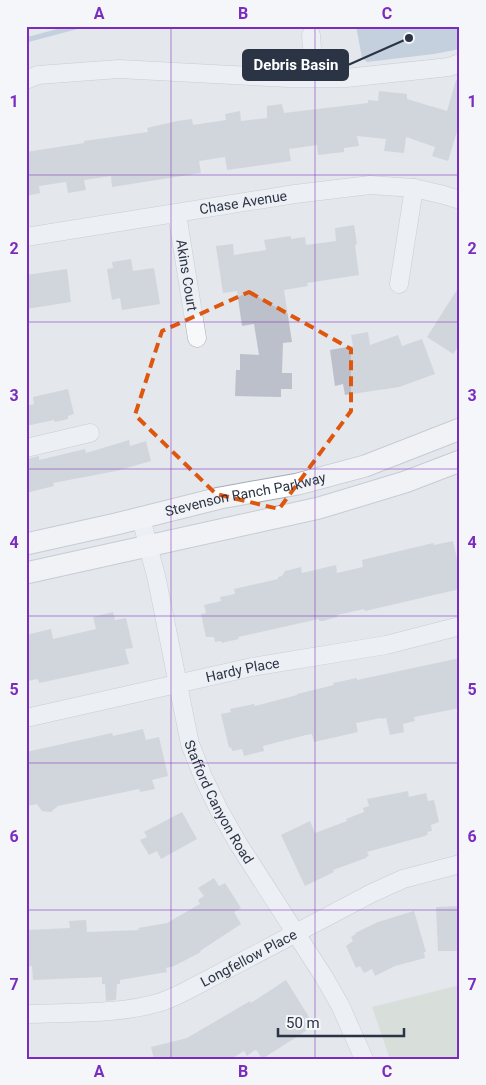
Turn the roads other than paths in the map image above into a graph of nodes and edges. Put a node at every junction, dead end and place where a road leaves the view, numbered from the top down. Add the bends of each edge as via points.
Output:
1 (311, 35) dead end
2 (460, 63) edge
3 (314, 77) junction
4 (26, 80) edge
5 (414, 188) junction
6 (460, 200) edge
7 (177, 214) junction
8 (26, 237) edge
9 (399, 284) dead end
10 (197, 338) dead end
11 (460, 429) edge
12 (90, 433) dead end
13 (26, 448) edge
14 (460, 461) edge
15 (141, 518) junction
16 (26, 544) edge
17 (148, 546) junction
18 (26, 573) edge
19 (460, 626) edge
20 (178, 684) junction
21 (26, 718) edge
22 (460, 864) edge
23 (296, 932) junction
24 (26, 1014) edge
25 (364, 1059) edge

1 - 3 street
2 - 3 street via 449,67 346,78
3 - 4 street via 119,69 38,75
5 - 6 street, Chase Avenue
5 - 7 street, Chase Avenue via 370,185 341,188
5 - 9 street
7 - 8 street, Chase Avenue
7 - 10 street, Akins Court
11 - 15 main road, Stevenson Ranch Parkway via 365,466
12 - 13 street
14 - 17 main road, Stevenson Ranch Parkway via 329,506
15 - 16 main road, Stevenson Ranch Parkway
15 - 17 street, Stafford Canyon Road
17 - 18 main road, Stevenson Ranch Parkway
17 - 20 street, Stafford Canyon Road
19 - 20 street, Hardy Place via 386,645 284,661
20 - 21 street, Hardy Place
20 - 23 street, Stafford Canyon Road via 190,744 219,810
22 - 23 street, Longfellow Place via 403,879
23 - 24 street, Longfellow Place via 162,1002 106,1012
23 - 25 street, Stafford Canyon Road via 340,1005

